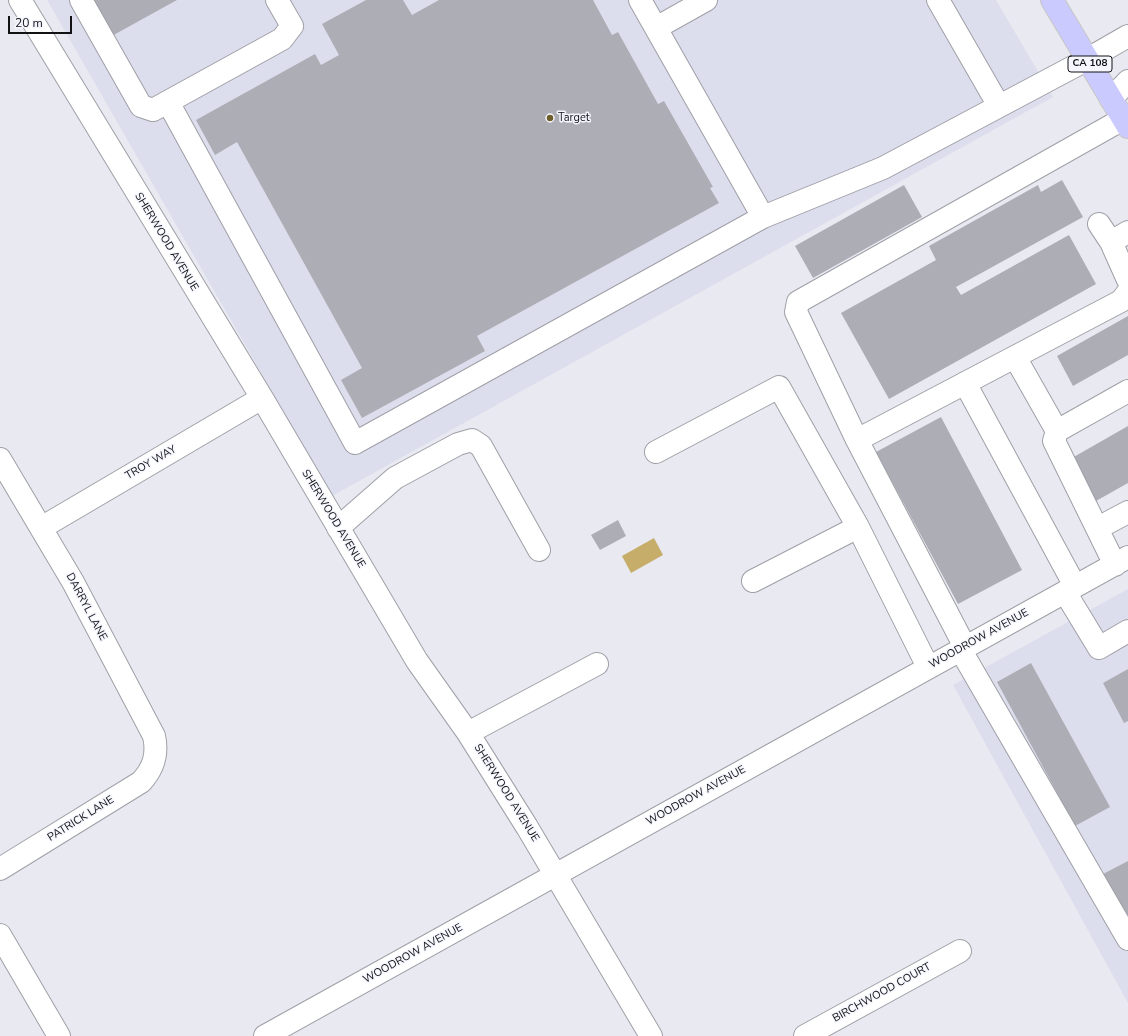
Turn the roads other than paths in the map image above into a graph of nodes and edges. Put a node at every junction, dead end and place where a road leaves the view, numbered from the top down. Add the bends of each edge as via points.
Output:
1 (20, 0) edge
2 (81, 0) edge
3 (277, 0) edge
4 (640, 0) edge
5 (706, 0) edge
6 (938, 0) edge
7 (1052, 0) edge
8 (656, 28) junction
9 (1128, 36) edge
10 (1088, 59) junction
11 (1128, 81) edge
12 (1111, 99) junction
13 (168, 102) junction
14 (999, 106) junction
15 (1126, 123) edge
16 (763, 217) junction
17 (1098, 224) dead end
18 (1120, 237) edge
19 (1128, 280) edge
20 (1128, 292) edge
21 (1015, 357) junction
22 (965, 383) junction
23 (1128, 391) edge
24 (262, 398) junction
25 (1057, 431) junction
26 (857, 440) junction
27 (656, 452) dead end
28 (0, 459) edge
29 (1128, 512) edge
30 (858, 527) junction
31 (41, 528) junction
32 (338, 528) junction
33 (1098, 528) junction
34 (539, 550) dead end
35 (1121, 561) edge
36 (753, 581) dead end
37 (1070, 589) junction
38 (1128, 631) edge
39 (962, 648) junction
40 (597, 664) dead end
41 (928, 667) junction
42 (468, 733) junction
43 (155, 761) joint
44 (0, 869) edge
45 (554, 875) junction
46 (0, 935) edge
47 (1128, 939) edge
48 (960, 951) dead end
49 (59, 1036) edge
50 (265, 1036) edge
51 (651, 1036) edge
52 (805, 1036) edge

1 - 24 street, SHERWOOD AVENUE
2 - 13 street via 141,106 153,110
3 - 13 street via 292,26 282,39
4 - 8 street
5 - 8 street
6 - 14 street
7 - 10 main road, CA 108
8 - 16 street
9 - 10 street
10 - 12 main road, CA 108
10 - 14 street
11 - 12 street
12 - 15 main road, CA 108
13 - 16 street via 355,443
14 - 16 street via 883,168
15 - 26 street via 798,302 796,312
17 - 18 street
18 - 19 street
20 - 21 street via 1122,301
21 - 22 street
21 - 25 street
22 - 26 street
22 - 37 street
23 - 25 street
24 - 31 street, TROY WAY
24 - 32 street, SHERWOOD AVENUE
25 - 33 street via 1054,441
26 - 39 street
27 - 30 street via 779,387
28 - 31 street, DARRYL LANE
29 - 33 street
30 - 36 street
30 - 41 street
31 - 43 street, DARRYL LANE via 73,582 154,736
32 - 34 street via 395,478 458,444 472,440 481,446
32 - 42 street, SHERWOOD AVENUE via 417,661
33 - 35 street
35 - 37 street, WOODROW AVENUE
37 - 38 street via 1099,648
37 - 39 street, WOODROW AVENUE
39 - 41 street, WOODROW AVENUE
39 - 47 street
40 - 42 street
41 - 45 street, WOODROW AVENUE
42 - 45 street, SHERWOOD AVENUE
43 - 44 street, PATRICK LANE via 141,782
45 - 50 street, WOODROW AVENUE
45 - 51 street, SHERWOOD AVENUE
46 - 49 street
48 - 52 street, BIRCHWOOD COURT

